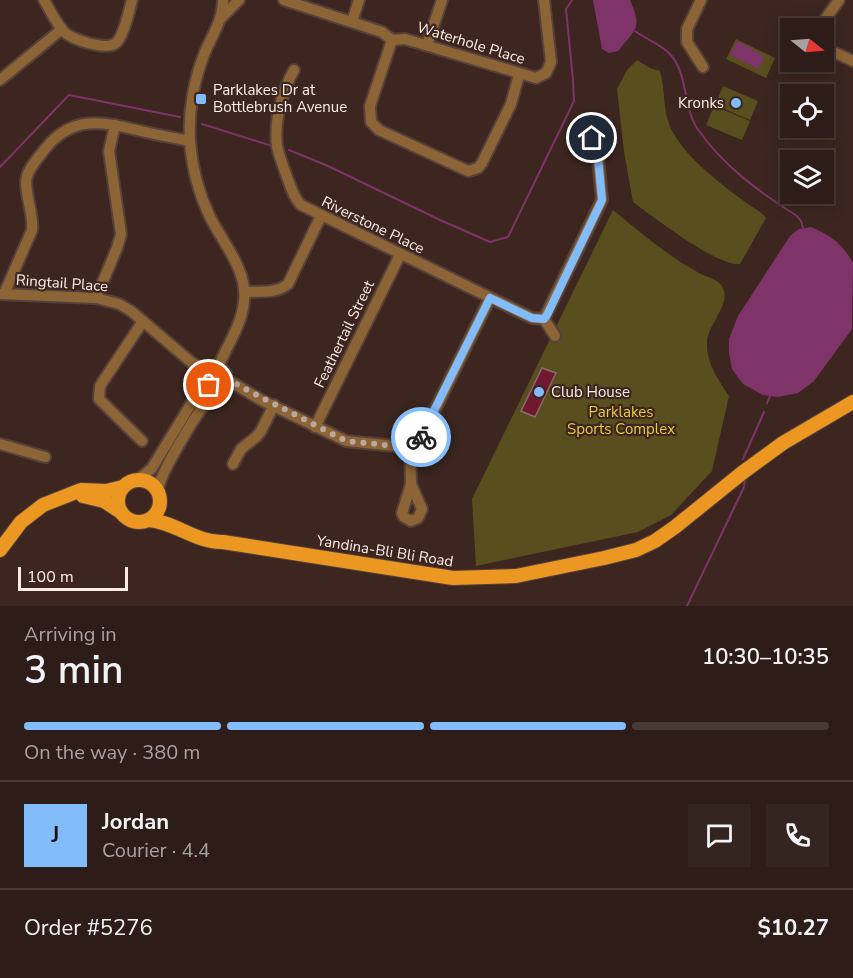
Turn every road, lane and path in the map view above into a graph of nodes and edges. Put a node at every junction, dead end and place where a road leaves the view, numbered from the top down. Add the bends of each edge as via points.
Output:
1 (44, 0) edge
2 (132, 0) edge
3 (223, 0) edge
4 (239, 0) edge
5 (284, 0) edge
6 (359, 0) edge
7 (442, 0) edge
8 (544, 0) edge
9 (701, 0) edge
10 (839, 0) edge
11 (826, 18) edge
12 (220, 20) junction
13 (352, 22) junction
14 (62, 29) junction
15 (392, 40) junction
16 (427, 45) junction
17 (834, 52) edge
18 (853, 61) edge
19 (703, 67) dead end
20 (294, 70) dead end
21 (519, 75) junction
22 (0, 80) edge
23 (115, 125) junction
24 (584, 128) dead end
25 (190, 141) junction
26 (321, 216) junction
27 (400, 255) junction
28 (245, 292) junction
29 (2, 294) edge
30 (96, 298) junction
31 (490, 298) junction
32 (544, 319) junction
33 (142, 321) junction
34 (555, 336) dead end
35 (219, 365) junction
36 (205, 376) junction
37 (222, 383) junction
38 (853, 402) edge
39 (274, 405) junction
40 (315, 427) junction
41 (142, 441) dead end
42 (0, 444) edge
43 (410, 446) junction
44 (45, 457) dead end
45 (233, 464) dead end
46 (139, 479) junction
47 (411, 484) dead end
48 (123, 487) junction
49 (72, 494) junction
50 (159, 494) junction
51 (121, 512) junction
52 (149, 520) junction
53 (223, 542) junction
54 (0, 550) edge

1 - 14 street
2 - 14 street via 120,38 110,47 75,38
3 - 12 street
4 - 12 street
5 - 13 street, Waterhole Place
6 - 13 street
7 - 16 street
8 - 21 street, Waterhole Place via 549,68 536,78
9 - 19 street via 687,29 687,42
10 - 11 street
12 - 25 street via 204,54 194,92
13 - 15 street, Waterhole Place via 382,32
14 - 22 street
15 - 16 street, Waterhole Place
15 - 21 street via 370,106 371,122 468,171 482,163 511,104
16 - 21 street, Waterhole Place
17 - 18 street
20 - 26 street, Riverstone Place via 282,98 277,146 297,201
23 - 25 street
23 - 29 street via 96,123 68,129 56,136 33,165 26,180 32,230
23 - 30 street via 109,150 121,234
24 - 32 street via 597,147 602,200
25 - 28 street via 202,199 238,268
26 - 27 street, Riverstone Place
26 - 28 street via 288,284 274,291
27 - 31 street, Riverstone Place
27 - 40 street, Feathertail Street
28 - 35 street via 240,321
29 - 30 street, Ringtail Place
30 - 33 street, Ringtail Place via 119,304
31 - 32 street, Riverstone Place via 532,318
31 - 43 street via 423,434
32 - 34 street
33 - 36 street, Ringtail Place
33 - 41 street via 100,386 99,399
35 - 36 street via 210,366
35 - 37 street via 225,370
36 - 37 street via 209,385
36 - 46 street via 152,468
37 - 39 street
37 - 50 street via 209,397 164,472
38 - 53 main road, Yandina-Bli Bli Road via 783,443 655,541 604,558 516,576 453,578
39 - 40 street
39 - 45 street via 261,430 241,449
40 - 43 street via 346,441
42 - 44 street
43 - 47 street
46 - 48 main road
46 - 50 main road via 150,482
48 - 49 main road
48 - 51 main road via 118,502
49 - 51 main road via 97,499
49 - 54 main road via 27,516
50 - 52 main road via 159,510
50 - 53 main road via 174,517
51 - 52 main road via 134,522
52 - 53 main road

